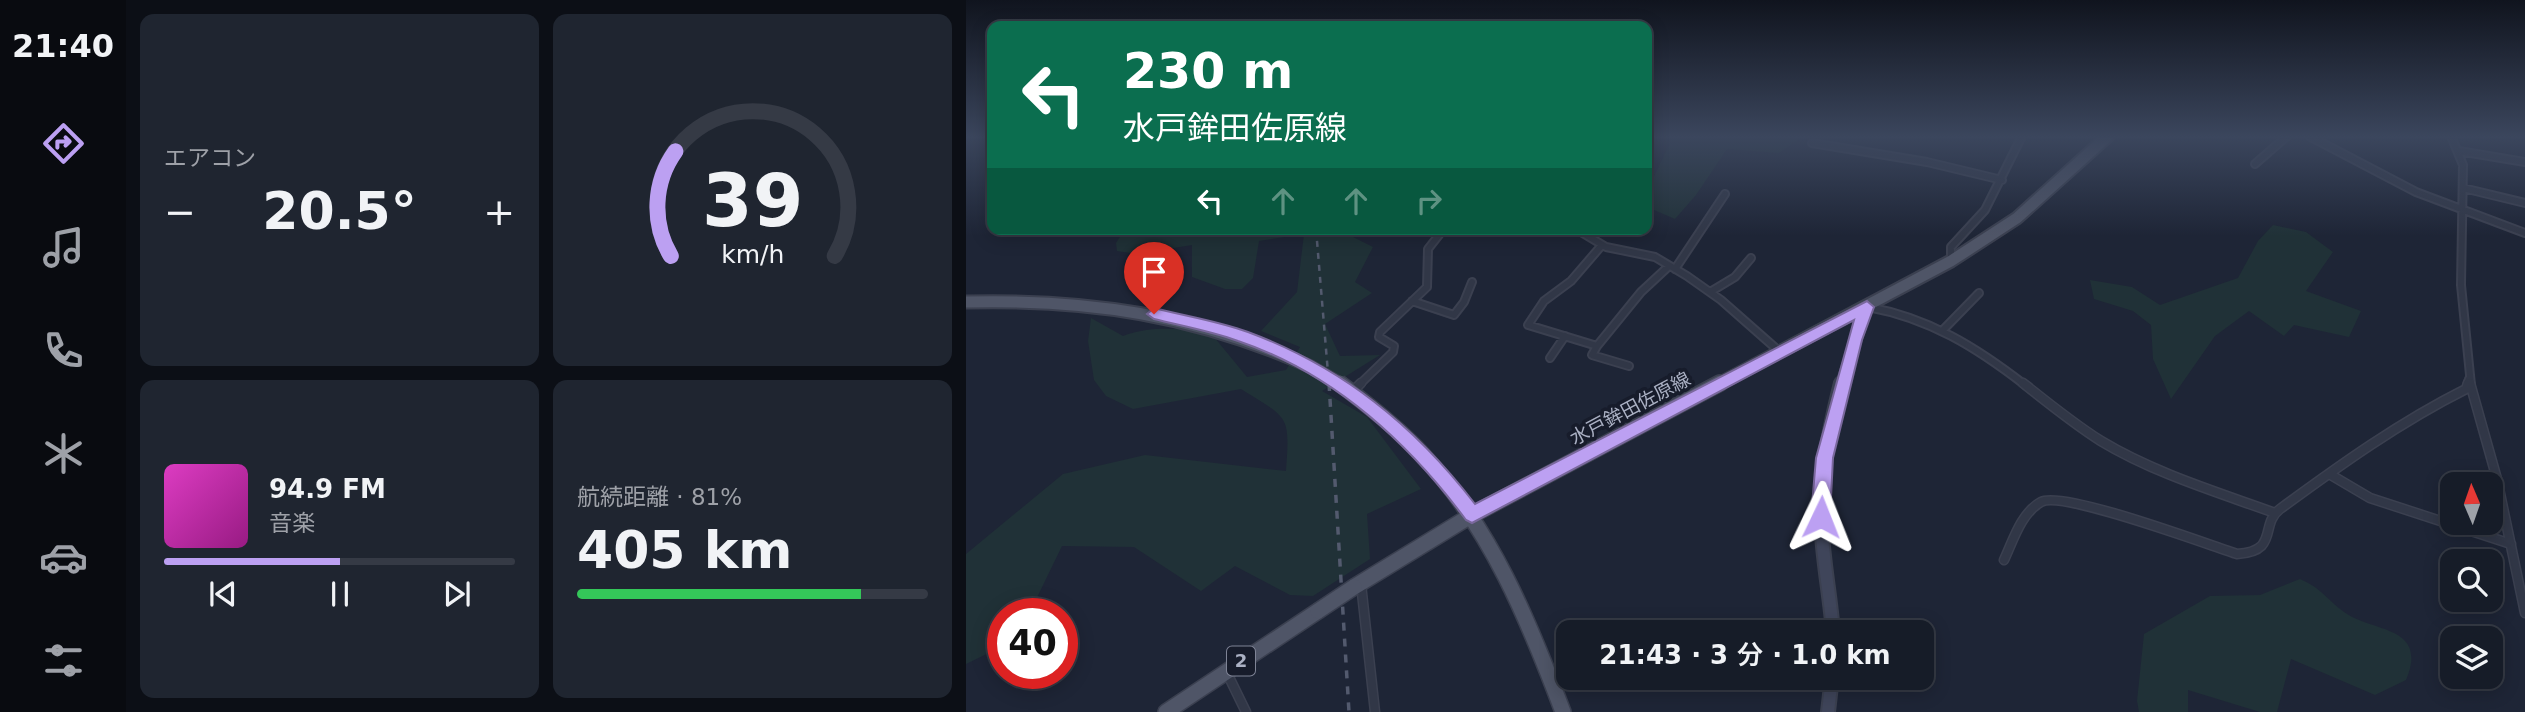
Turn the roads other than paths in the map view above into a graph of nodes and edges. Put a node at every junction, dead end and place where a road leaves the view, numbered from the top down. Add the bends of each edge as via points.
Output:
1 (1957, 169) edge
2 (2006, 169) edge
3 (2071, 169) edge
4 (2374, 169) edge
5 (2461, 169) edge
6 (2001, 180) junction
7 (2463, 188) junction
8 (1726, 194) dead end
9 (2525, 203) edge
10 (2463, 209) junction
11 (2525, 233) edge
12 (1439, 235) edge
13 (1586, 235) edge
14 (1602, 245) junction
15 (1751, 258) dead end
16 (1951, 261) junction
17 (1672, 268) junction
18 (1472, 282) dead end
19 (1710, 292) junction
20 (1979, 293) dead end
21 (1412, 301) junction
22 (966, 302) edge
23 (1867, 307) junction
24 (1942, 331) junction
25 (1565, 336) junction
26 (1597, 346) junction
27 (1780, 352) junction
28 (1550, 358) dead end
29 (1629, 366) dead end
30 (2469, 379) junction
31 (1347, 389) junction
32 (2331, 475) junction
33 (2276, 513) junction
34 (1472, 514) junction
35 (2511, 544) junction
36 (2004, 560) dead end
37 (1358, 585) junction
38 (1318, 611) joint
39 (2525, 612) edge
40 (1832, 620) edge
41 (1226, 670) junction
42 (1831, 690) edge
43 (1166, 712) edge
44 (1246, 712) edge
45 (1375, 712) edge
46 (1563, 712) edge
47 (1828, 712) edge

1 - 6 street
2 - 6 street
3 - 16 main road, 水戸鉾田佐原線 / 2 via 2017,218
4 - 10 street
5 - 7 street
6 - 16 street via 1978,221 1951,247
7 - 9 street
7 - 10 street
8 - 17 street
10 - 11 street
10 - 30 street via 2461,285
12 - 21 street via 1428,249 1427,287
13 - 14 street
14 - 17 street via 1655,257
14 - 25 street via 1571,281 1544,301 1528,325
15 - 19 street via 1735,277
16 - 23 main road, 水戸鉾田佐原線 / 2
17 - 19 street
17 - 26 street via 1641,292
18 - 21 street via 1454,315
19 - 27 street
20 - 24 street
21 - 31 street via 1380,332 1379,337 1394,346 1393,352
22 - 31 main road, bridge via 1061,301 1134,310 1217,328 1275,349
23 - 24 street via 1907,314
23 - 27 main road, 水戸鉾田佐原線 / 2
23 - 40 street via 1822,479 1821,517
24 - 33 street via 2102,441
25 - 26 street
25 - 28 street
26 - 29 street via 1592,355
27 - 34 main road, 水戸鉾田佐原線 / 2
30 - 32 street via 2466,389 2416,414
30 - 35 street
31 - 34 main road via 1430,460
32 - 33 street
32 - 35 street via 2370,498
33 - 36 street via 2267,542 2252,553 2237,554 2053,498 2039,503 2021,524
34 - 37 main road, 水戸鉾田佐原線 / 2
34 - 46 main road via 1508,575
35 - 39 street
37 - 38 main road, 水戸鉾田佐原線 / 2, bridge
37 - 45 street
38 - 41 main road, 水戸鉾田佐原線 / 2
41 - 43 main road, 水戸鉾田佐原線 / 2
41 - 44 street
42 - 47 street

